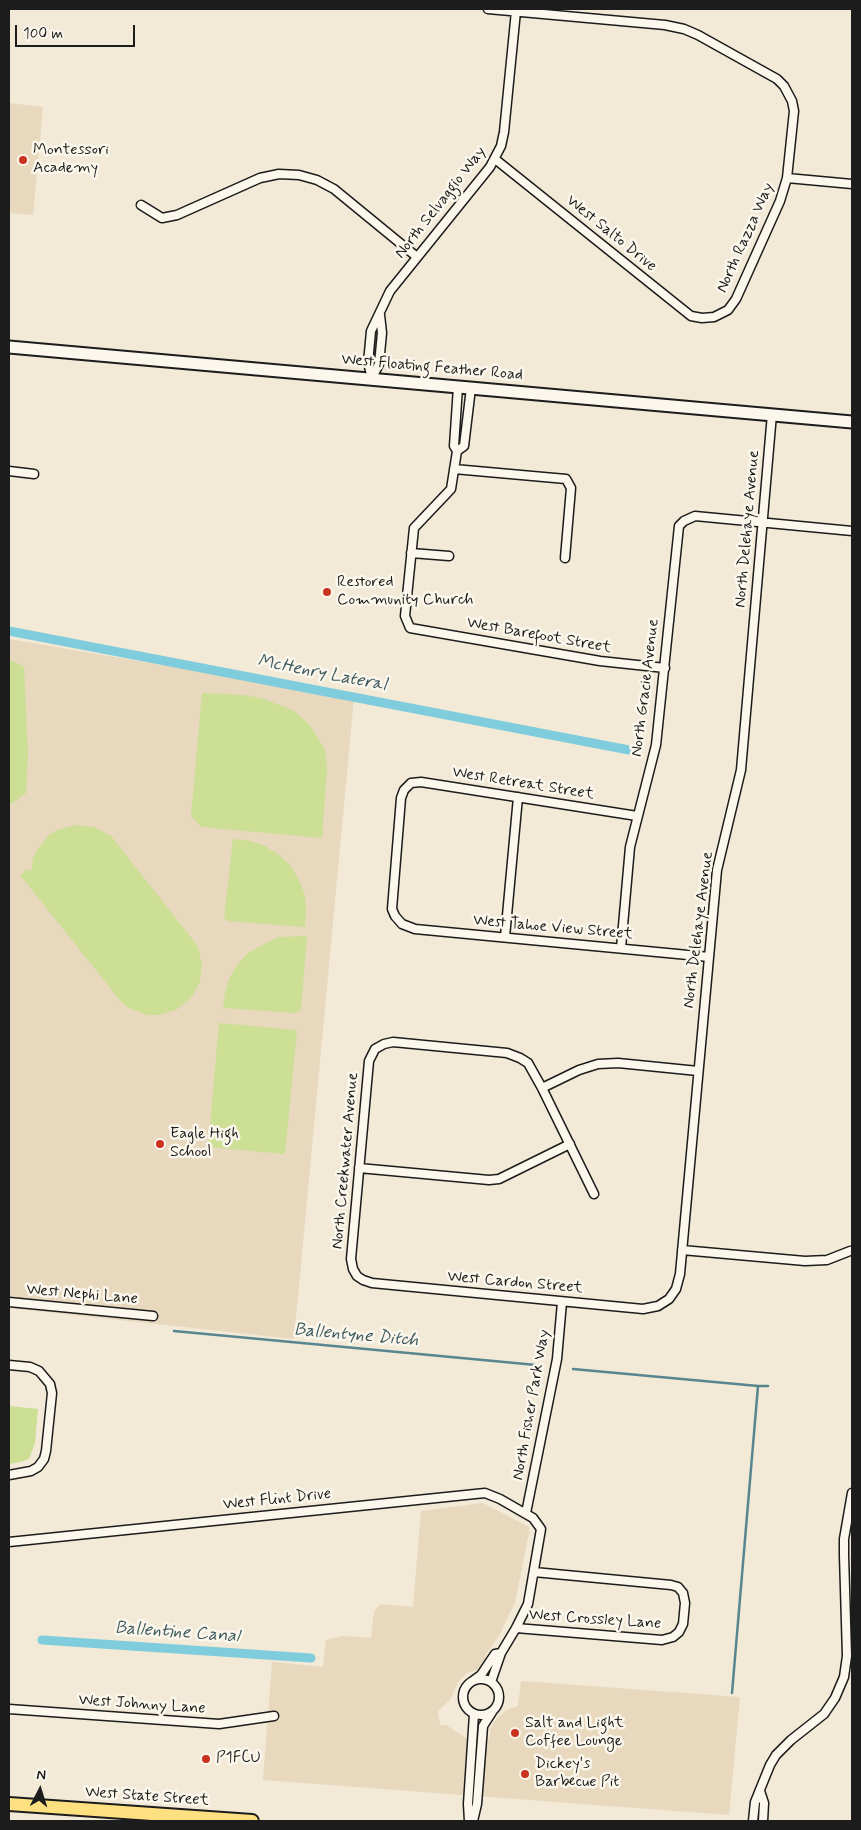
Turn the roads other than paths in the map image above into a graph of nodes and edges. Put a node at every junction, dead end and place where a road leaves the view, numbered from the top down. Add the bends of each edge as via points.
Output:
1 (488, 9) edge
2 (516, 11) junction
3 (495, 159) junction
4 (787, 178) junction
5 (852, 184) edge
6 (141, 205) dead end
7 (417, 256) junction
8 (714, 317) joint
9 (9, 347) edge
10 (372, 378) junction
11 (458, 387) junction
12 (471, 388) junction
13 (772, 414) junction
14 (852, 422) edge
15 (457, 451) junction
16 (454, 469) junction
17 (9, 471) edge
18 (34, 474) dead end
19 (763, 522) junction
20 (852, 531) edge
21 (412, 553) junction
22 (448, 556) dead end
23 (565, 558) dead end
24 (665, 668) junction
25 (518, 797) junction
26 (637, 816) junction
27 (398, 920) joint
28 (505, 938) junction
29 (621, 948) junction
30 (709, 956) junction
31 (698, 1071) junction
32 (542, 1088) junction
33 (570, 1144) junction
34 (359, 1168) junction
35 (594, 1194) dead end
36 (682, 1250) junction
37 (851, 1252) edge
38 (357, 1276) joint
39 (669, 1299) joint
40 (9, 1302) edge
41 (562, 1302) junction
42 (152, 1316) dead end
43 (9, 1365) edge
44 (9, 1475) edge
45 (852, 1493) edge
46 (526, 1513) junction
47 (9, 1542) edge
48 (534, 1572) junction
49 (516, 1628) junction
50 (501, 1652) junction
51 (474, 1681) junction
52 (491, 1682) junction
53 (9, 1709) edge
54 (492, 1712) junction
55 (474, 1714) junction
56 (274, 1716) dead end
57 (760, 1791) junction
58 (9, 1804) edge
59 (144, 1817) edge
60 (252, 1821) edge
61 (469, 1821) edge
62 (473, 1821) edge
63 (753, 1821) edge
64 (763, 1821) edge

1 - 2 street
2 - 3 street, North Selvaggio Way via 504,132
2 - 4 street, North Razza Way via 684,29 777,79 792,100 794,111
3 - 7 street, North Selvaggio Way
3 - 8 street, West Salto Drive via 691,316
4 - 5 street
4 - 8 street, North Razza Way via 736,299 728,310
6 - 7 street via 162,218 177,215 260,178 279,174 300,175 334,189
7 - 10 street, North Selvaggio Way via 382,304 371,331 368,363
9 - 10 main road, West Floating Feather Road
10 - 11 main road, West Floating Feather Road
11 - 12 main road, West Floating Feather Road
11 - 15 street via 454,446
12 - 13 main road, West Floating Feather Road
12 - 15 street via 464,446
13 - 14 main road, West Floating Feather Road
13 - 19 street, North Delehaye Avenue
15 - 16 street
16 - 21 street via 451,489 414,528
16 - 23 street via 566,479 571,488
17 - 18 street
19 - 20 street
19 - 24 street, North Gracie Avenue via 695,516 684,520 678,531
19 - 30 street, North Delehaye Avenue via 741,770 717,870
21 - 22 street
21 - 24 street, West Barefoot Street via 405,616 410,628 600,661
24 - 26 street, North Gracie Avenue via 656,745
25 - 26 street, West Retreat Street
25 - 27 street, West Retreat Street via 421,782 406,786 401,798 391,902
25 - 28 street
26 - 29 street, North Gracie Avenue via 630,847
27 - 28 street, West Tahoe View Street via 416,929
28 - 29 street, West Tahoe View Street
29 - 30 street, West Tahoe View Street
30 - 31 street, North Delehaye Avenue
31 - 32 street via 598,1064
31 - 36 street, North Delehaye Avenue
32 - 33 street
32 - 34 street, North Creekwater Avenue via 528,1063 507,1053 393,1042 384,1044 375,1049 369,1061
33 - 34 street via 499,1179
33 - 35 street
34 - 38 street, North Creekwater Avenue via 351,1258
36 - 37 street via 817,1261
36 - 39 street, North Delehaye Avenue via 680,1274
38 - 41 street, West Cardon Street via 372,1283
39 - 41 street, West Cardon Street via 658,1306 643,1309
40 - 42 street, West Nephi Lane
41 - 46 street, North Fisher Park Way via 557,1359
43 - 44 street via 39,1371 50,1384 52,1393 46,1451 38,1467 32,1472
45 - 57 street via 844,1539 847,1656 844,1677 824,1714 776,1754
46 - 47 street, West Flint Drive via 493,1495 473,1493
46 - 48 street, West Flint Drive via 540,1525 542,1534
48 - 49 street via 528,1604
48 - 49 street, West Crossley Lane via 678,1587 685,1603 683,1624 679,1632 662,1640
49 - 50 street
50 - 51 street via 495,1654
50 - 52 street
51 - 52 street
51 - 55 street via 465,1689 463,1700
52 - 54 street via 499,1695 497,1707
53 - 56 street, West Johnny Lane via 219,1724
54 - 55 street via 480,1716
54 - 62 street via 483,1726
55 - 61 street
57 - 63 street
57 - 64 street via 764,1803
58 - 59 main road, West State Street
59 - 60 main road, West State Street

